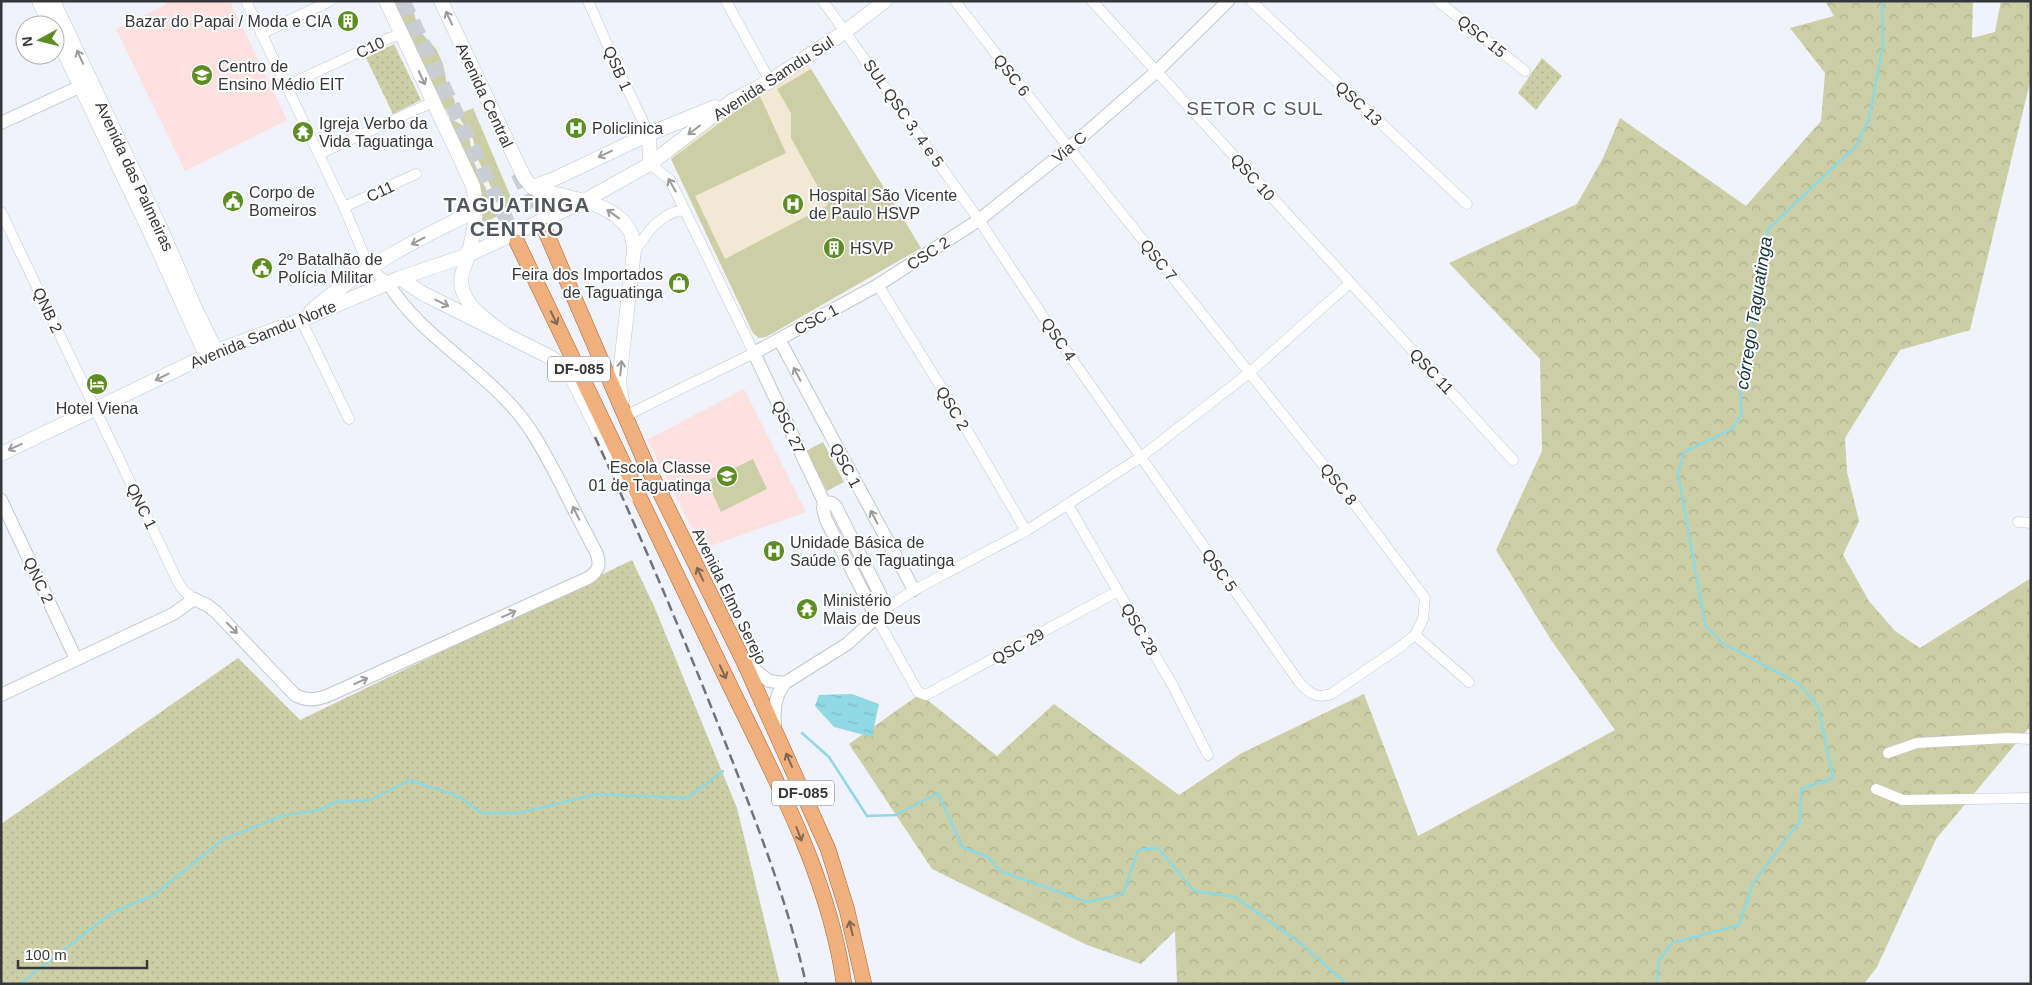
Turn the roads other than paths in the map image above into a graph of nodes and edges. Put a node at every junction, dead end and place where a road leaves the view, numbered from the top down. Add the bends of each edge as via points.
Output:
1 (39, 1) edge
2 (53, 1) edge
3 (246, 1) edge
4 (330, 1) edge
5 (386, 1) edge
6 (441, 1) edge
7 (588, 1) edge
8 (726, 1) edge
9 (823, 1) edge
10 (885, 1) edge
11 (955, 1) edge
12 (1092, 1) edge
13 (1228, 1) edge
14 (1251, 1) edge
15 (1438, 1) edge
16 (46, 15) edge
17 (846, 31) junction
18 (261, 34) junction
19 (401, 34) junction
20 (65, 50) edge
21 (1157, 71) junction
22 (1525, 71) dead end
23 (770, 81) junction
24 (86, 84) junction
25 (286, 86) junction
26 (732, 100) junction
27 (433, 102) junction
28 (1, 123) edge
29 (649, 134) junction
30 (1069, 148) junction
31 (319, 154) junction
32 (650, 164) junction
33 (416, 174) dead end
34 (532, 187) junction
35 (582, 202) junction
36 (1467, 204) dead end
37 (344, 207) junction
38 (476, 211) junction
39 (1, 212) edge
40 (686, 213) junction
41 (979, 220) junction
42 (529, 227) joint
43 (545, 230) tunnel mouth
44 (517, 242) tunnel mouth
45 (633, 254) junction
46 (468, 255) junction
47 (370, 267) junction
48 (394, 281) junction
49 (1350, 282) junction
50 (878, 285) junction
51 (301, 320) junction
52 (507, 336) junction
53 (779, 339) junction
54 (211, 353) junction
55 (754, 353) junction
56 (1249, 373) junction
57 (95, 409) junction
58 (625, 416) junction
59 (349, 419) dead end
60 (1, 454) edge
61 (1141, 457) junction
62 (1513, 460) dead end
63 (638, 498) junction
64 (1, 500) edge
65 (824, 502) junction
66 (1068, 505) junction
67 (2018, 522) dead end
68 (2031, 523) edge
69 (1026, 532) junction
70 (914, 590) junction
71 (1118, 591) junction
72 (194, 599) junction
73 (887, 608) junction
74 (876, 617) junction
75 (1415, 635) junction
76 (76, 659) junction
77 (744, 662) junction
78 (1468, 682) dead end
79 (784, 683) junction
80 (1, 695) edge
81 (775, 730) junction
82 (2031, 739) edge
83 (1888, 753) dead end
84 (1208, 755) dead end
85 (1876, 790) dead end
86 (2031, 798) edge
87 (844, 984) edge
88 (864, 984) edge

1 - 16 main road
24 -> 2 main road, Avenida das Palmeiras
3 - 18 street
4 - 18 street
5 - 19 main road
34 -> 6 main road, Avenida Central via 519,169
7 - 29 street, QSB 1
8 - 23 street
9 - 17 street, SUL QSC 3, 4 e 5
10 - 17 main road, Avenida Samdu Sul
11 - 30 street, QSC 6
12 - 21 street, QSC 10
13 - 21 street
14 - 36 street, QSC 13
15 - 22 street, QSC 15
17 - 23 main road, Avenida Samdu Sul
17 - 41 street, SUL QSC 3, 4 e 5
18 - 25 street
19 - 25 street, C10
19 -> 27 main road
20 - 24 main road, Avenida das Palmeiras
21 - 30 street, Via C
21 - 49 street, QSC 10
23 - 26 main road, Avenida Samdu Sul
24 - 28 street
24 - 54 main road, Avenida das Palmeiras
25 - 31 street
26 - 29 main road
26 -> 32 main road, Avenida Samdu Sul
27 - 31 street
27 - 38 main road via 473,186
29 - 32 main road
29 -> 34 main road
30 - 41 street, Via C
30 - 56 street, QSC 7
31 - 37 street
32 - 35 main road, Avenida Samdu Sul
40 -> 32 street via 670,180
33 - 37 street, C11
34 - 35 main road
35 - 42 main road, Avenida Samdu Sul
45 -> 35 main road via 631,233 621,220 603,207
37 - 47 street
38 - 46 main road
38 -> 47 main road
39 - 57 street, QNB 2
40 - 45 street via 677,211 652,226
40 - 55 street
41 - 50 street, CSC 2
41 - 61 street, QSC 4
42 - 46 main road, Avenida Samdu Norte
43 - 58 main road, Avenida Elmo Serejo / DF-085
44 -> 63 main road, DF-085
58 -> 45 main road via 619,382
46 - 48 main road, Avenida Samdu Norte
46 - 52 main road via 461,272 465,298
47 - 48 street
47 - 51 main road via 334,291
48 - 51 main road, Avenida Samdu Norte
48 -> 52 main road
72 -> 48 street via 216,612 295,695 317,699 596,573 599,566 596,552 525,421 506,399 396,296
49 - 56 street
49 - 62 street, QSC 11
50 - 53 street, CSC 1
50 - 69 street, QSC 2
51 - 54 main road, Avenida Samdu Norte
51 - 59 street
52 - 63 main road via 564,367 624,482
53 - 55 street, CSC 1
70 -> 53 street, QSC 1
54 -> 57 main road, Avenida Samdu Norte
55 - 58 street
55 - 65 street, QSC 27
56 - 61 street
56 - 75 street, QSC 8 via 1354,502 1425,598 1423,619
57 -> 60 main road, Avenida Samdu Norte
57 - 72 street, QNC 1 via 178,582
77 -> 58 main road, Avenida Elmo Serejo / DF-085
61 - 66 street
61 - 75 street, QSC 5 via 1305,690 1322,697 1331,694
63 -> 87 main road, DF-085 via 796,827 821,892
64 - 76 street, QNC 2
65 - 73 street, QSC 27 via 832,503 836,508
65 - 74 street, QSC 27 via 823,514
66 - 69 street
66 - 71 street, QSC 28
67 - 68 street
69 - 70 street
70 - 73 street
71 - 74 street, QSC 29 via 926,695 918,692
71 - 84 street, QSC 28 via 1173,686
72 - 76 street via 173,614
73 - 74 street
74 - 79 street via 847,644
75 - 78 street
76 - 80 street
77 - 79 street via 769,681
77 - 81 main road, Avenida Elmo Serejo / DF-085
79 - 81 street via 776,699
88 -> 81 main road, Avenida Elmo Serejo / DF-085 via 847,910 828,849
82 - 83 street via 1917,743
85 - 86 street via 1903,800

